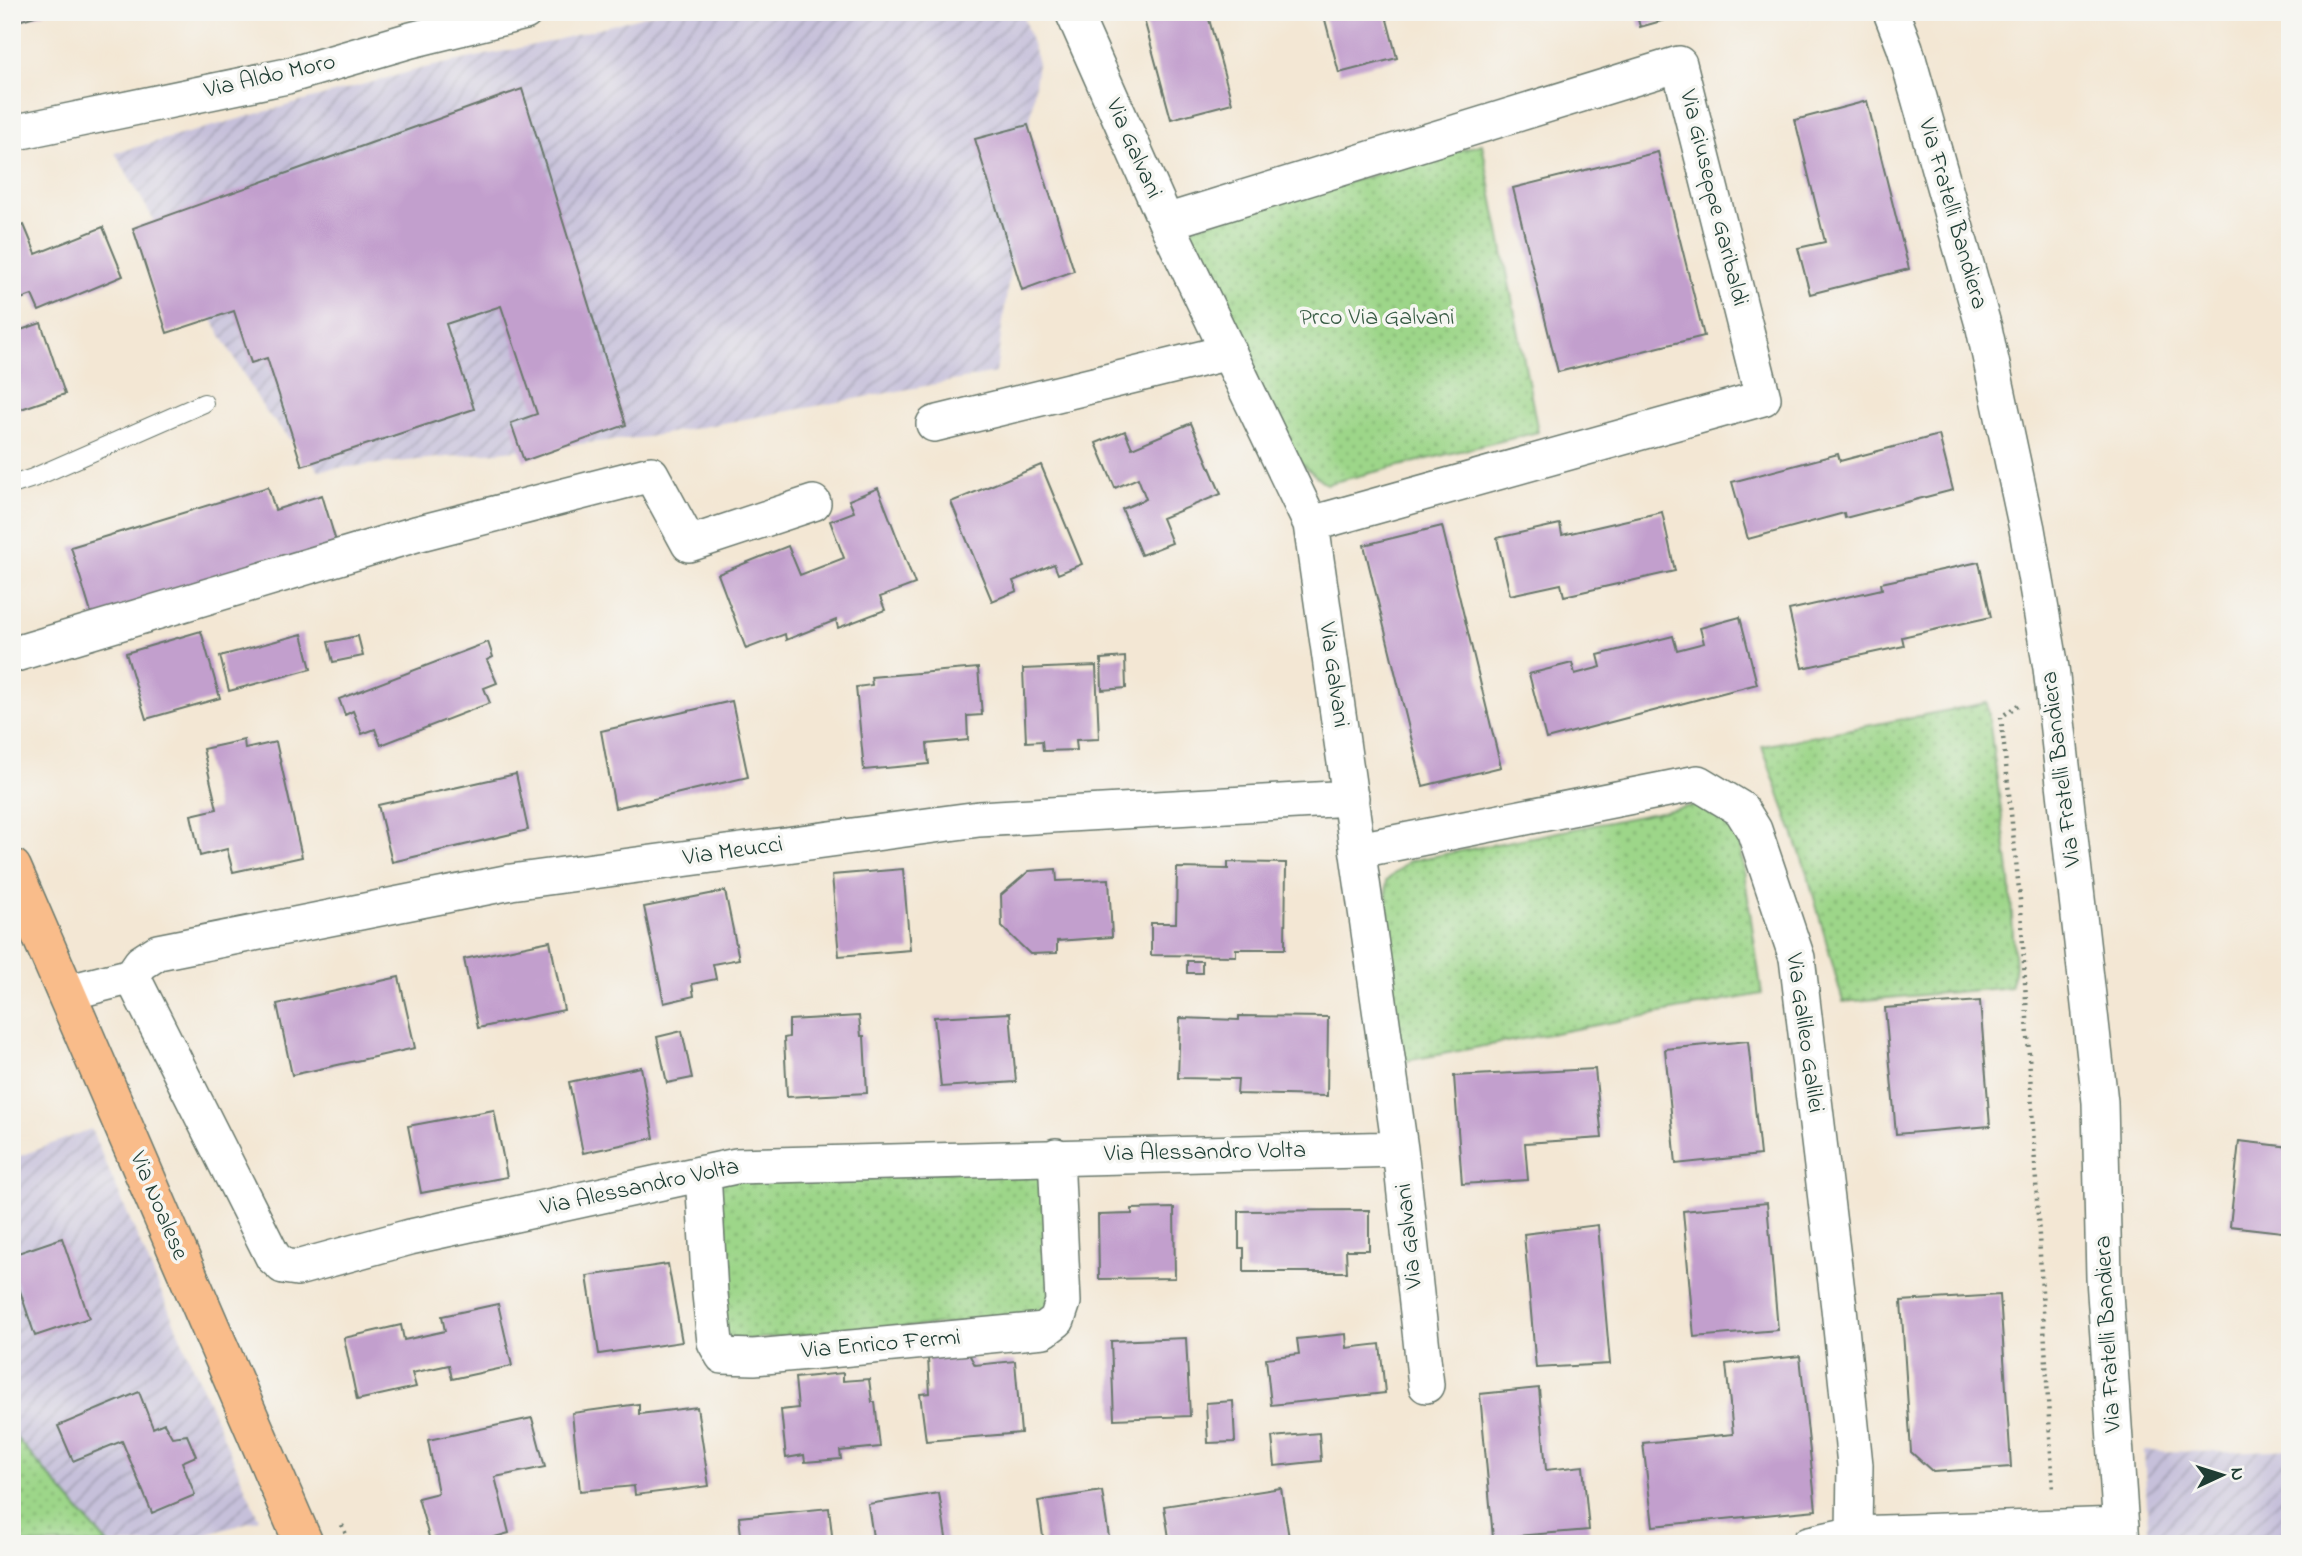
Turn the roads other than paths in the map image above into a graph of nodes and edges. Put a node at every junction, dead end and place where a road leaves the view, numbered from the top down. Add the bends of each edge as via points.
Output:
1 (525, 12) edge
2 (1073, 12) edge
3 (1891, 12) edge
4 (406, 26) edge
5 (12, 133) edge
6 (1166, 222) junction
7 (1228, 352) junction
8 (204, 403) dead end
9 (934, 424) dead end
10 (12, 485) edge
11 (813, 503) dead end
12 (1311, 524) junction
13 (12, 655) edge
14 (1351, 798) junction
15 (1359, 850) junction
16 (12, 868) edge
17 (132, 976) junction
18 (66, 993) junction
19 (1401, 1149) junction
20 (1056, 1156) junction
21 (703, 1173) junction
22 (1426, 1385) dead end
23 (1854, 1534) junction
24 (2121, 1534) edge
25 (304, 1544) edge
26 (1809, 1544) edge

1 - 4 street, Via Aldo Moro
2 - 6 street, Via Galvani
3 - 24 street, Via Fratelli Bandiera via 1984,328 2028,529 2054,697 2100,1102 2104,1278
4 - 5 street, Via Aldo Moro via 288,76
6 - 7 street, Via Galvani
6 - 12 street, Via Giuseppe Garibaldi via 1679,64 1763,398
7 - 9 street
7 - 12 street, Via Galvani
8 - 10 lane
11 - 13 street via 689,544 651,474 415,534
12 - 14 street, Via Galvani
14 - 15 street, Via Galvani
14 - 17 street, Via Meucci via 979,819 511,882 158,952
15 - 19 street, Via Galvani
15 - 23 street, Via Galileo Galilei via 1698,783 1741,808 1754,830 1797,958 1855,1465
16 - 18 main road, Via Noalese
17 - 18 street
17 - 21 street, Via Alessandro Volta via 273,1257 283,1266 297,1268 410,1237
18 - 25 main road, Via Noalese
19 - 20 street, Via Alessandro Volta
19 - 22 street, Via Galvani
20 - 21 street, Via Alessandro Volta via 736,1166
20 - 21 street, Via Enrico Fermi via 1063,1302 1057,1320 1044,1330 754,1357 723,1356 715,1342
23 - 24 street via 2056,1527
23 - 26 street

